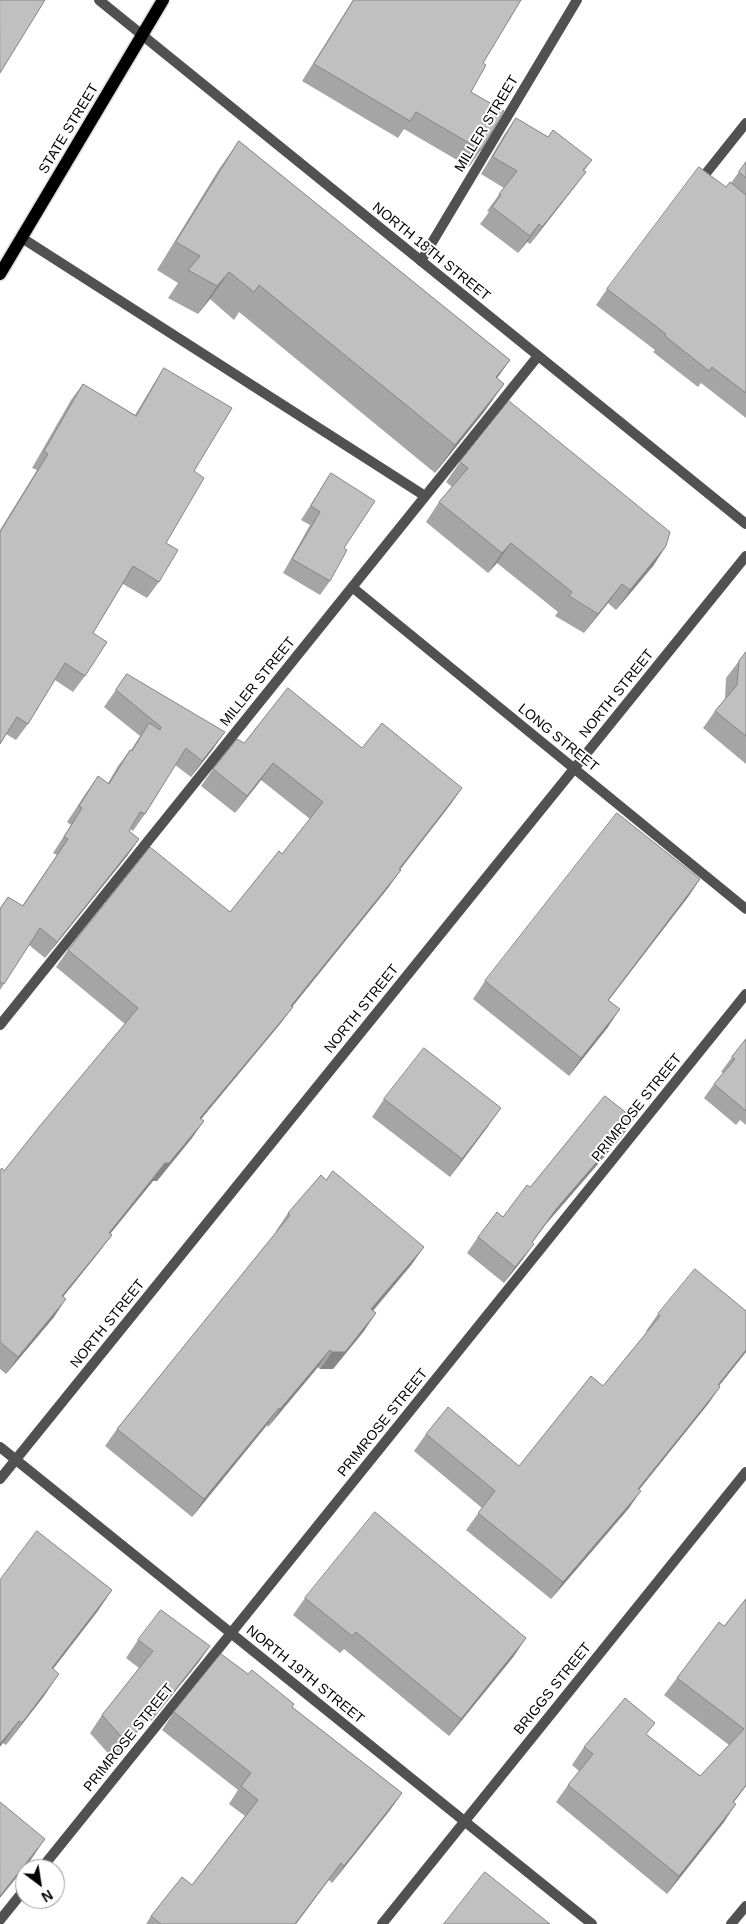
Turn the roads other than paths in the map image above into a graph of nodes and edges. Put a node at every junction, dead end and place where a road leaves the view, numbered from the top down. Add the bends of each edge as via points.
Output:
1 (99, 0) edge
2 (163, 0) edge
3 (577, 0) edge
4 (142, 34) junction
5 (746, 123) edge
6 (717, 189) edge
7 (22, 238) junction
8 (421, 262) junction
9 (0, 274) edge
10 (538, 356) junction
11 (425, 496) junction
12 (746, 524) edge
13 (746, 556) edge
14 (352, 587) junction
15 (574, 769) junction
16 (746, 909) edge
17 (746, 994) edge
18 (0, 1025) edge
19 (0, 1447) edge
20 (16, 1460) junction
21 (746, 1472) edge
22 (0, 1480) edge
23 (231, 1633) junction
24 (464, 1821) junction
25 (49, 1859) edge
26 (15, 1901) edge
27 (746, 1906) edge
28 (0, 1920) edge
29 (382, 1924) edge
30 (592, 1924) edge
31 (731, 1924) edge

1 - 4 street, NORTH 18TH STREET
2 - 4 main road, STATE STREET
3 - 8 street, MILLER STREET
4 - 7 main road, STATE STREET
4 - 8 street, NORTH 18TH STREET
5 - 6 street via 703,177
7 - 9 main road, STATE STREET
7 - 11 street
8 - 10 street, NORTH 18TH STREET
10 - 11 street, MILLER STREET
10 - 12 street, NORTH 18TH STREET
11 - 14 street, MILLER STREET
13 - 15 street, NORTH STREET
14 - 15 street, LONG STREET
14 - 18 street, MILLER STREET
15 - 16 street, LONG STREET
15 - 20 street, NORTH STREET
17 - 23 street, PRIMROSE STREET
19 - 20 street, NORTH 19TH STREET
20 - 22 street, NORTH STREET
20 - 23 street, NORTH 19TH STREET
21 - 24 street, BRIGGS STREET
23 - 24 street, NORTH 19TH STREET
23 - 25 street, PRIMROSE STREET
24 - 29 street, BRIGGS STREET
24 - 30 street, NORTH 19TH STREET
26 - 28 street
27 - 31 street

